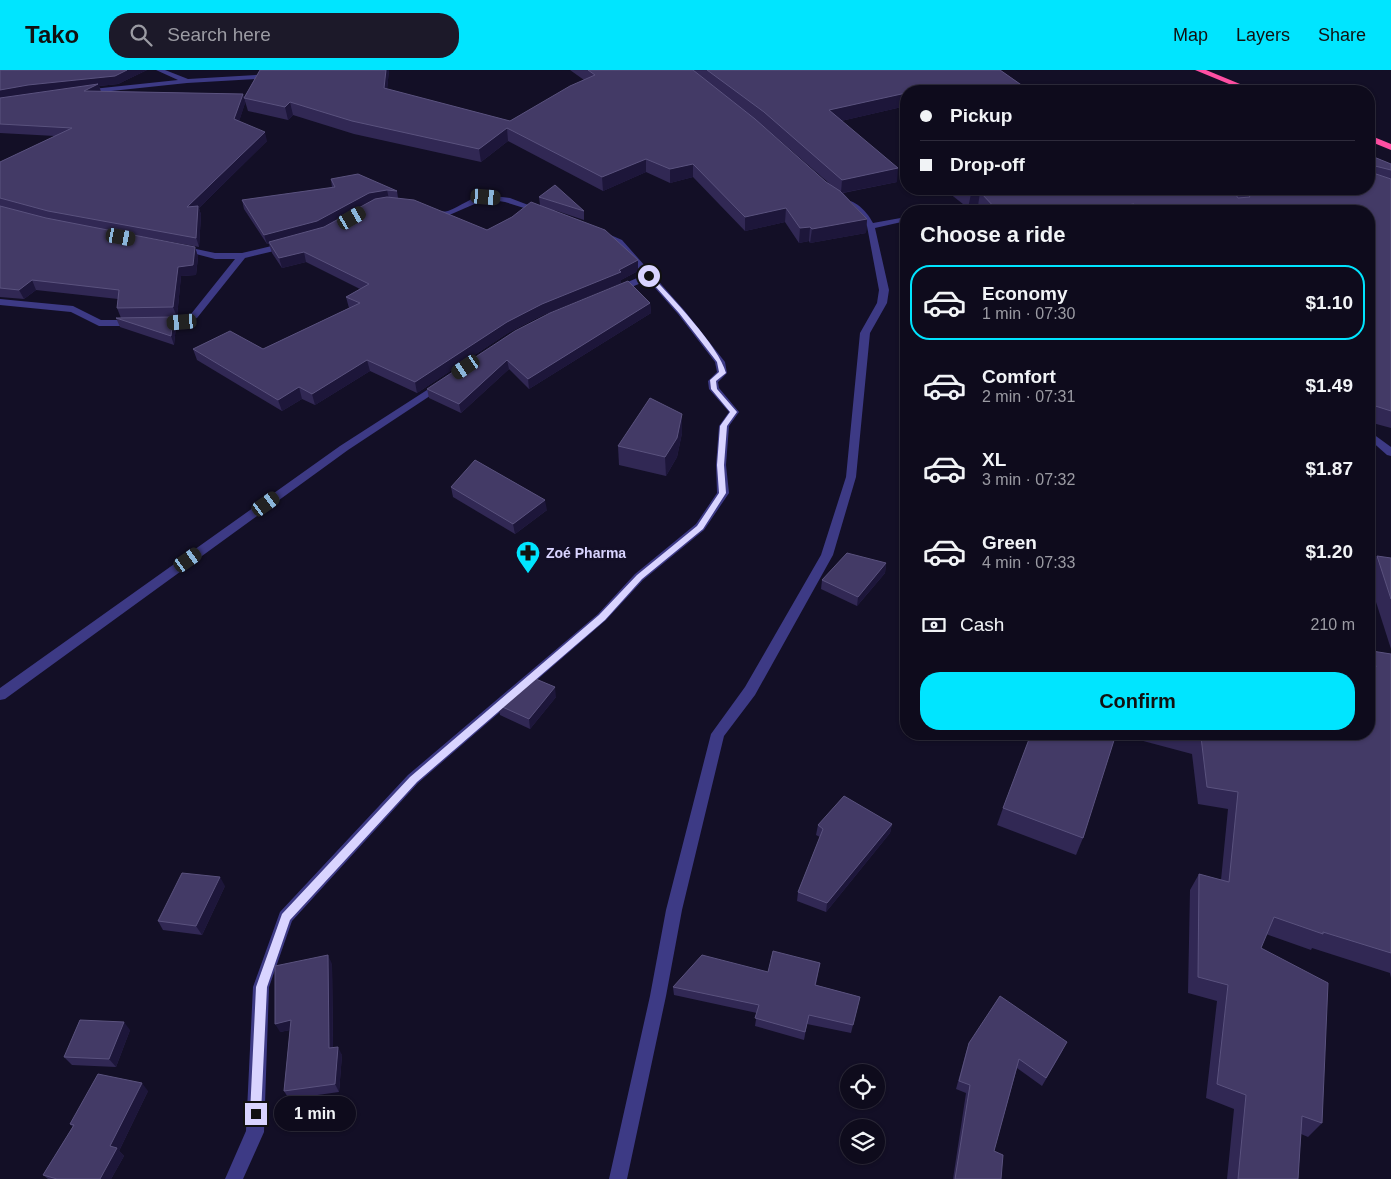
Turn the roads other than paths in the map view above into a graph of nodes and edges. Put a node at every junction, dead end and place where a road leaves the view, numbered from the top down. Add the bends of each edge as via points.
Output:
1 (159, 70) edge
2 (1200, 70) edge
3 (278, 75) edge
4 (187, 81) junction
5 (1238, 85) edge
6 (76, 92) edge
7 (1375, 140) edge
8 (1391, 147) edge
9 (836, 196) edge
10 (424, 209) edge
11 (553, 215) edge
12 (900, 220) edge
13 (871, 226) junction
14 (596, 231) edge
15 (294, 244) edge
16 (174, 246) edge
17 (242, 256) junction
18 (649, 276) junction
19 (607, 294) edge
20 (0, 302) edge
21 (448, 379) edge
22 (1375, 439) edge
23 (1391, 454) edge
24 (0, 695) edge
25 (234, 1179) edge
26 (618, 1179) edge

1 - 4 street
2 - 5 highway
3 - 4 street
4 - 6 street
7 - 8 highway
9 - 13 street via 864,214
10 - 11 street via 440,216 486,197
12 - 13 street
13 - 26 street via 884,290 882,304 865,333 851,478 827,556 750,691 718,734 674,910
14 - 18 street via 619,242
15 - 17 street
16 - 17 street via 215,256
17 - 20 street via 194,316 182,322 99,323 73,309
18 - 19 street
18 - 25 street via 720,362 722,373 713,380 714,389 734,412 724,426 720,465 723,493 700,527 640,577 602,618 413,779 286,917 261,987 255,1132
21 - 24 street via 344,448
22 - 23 street

